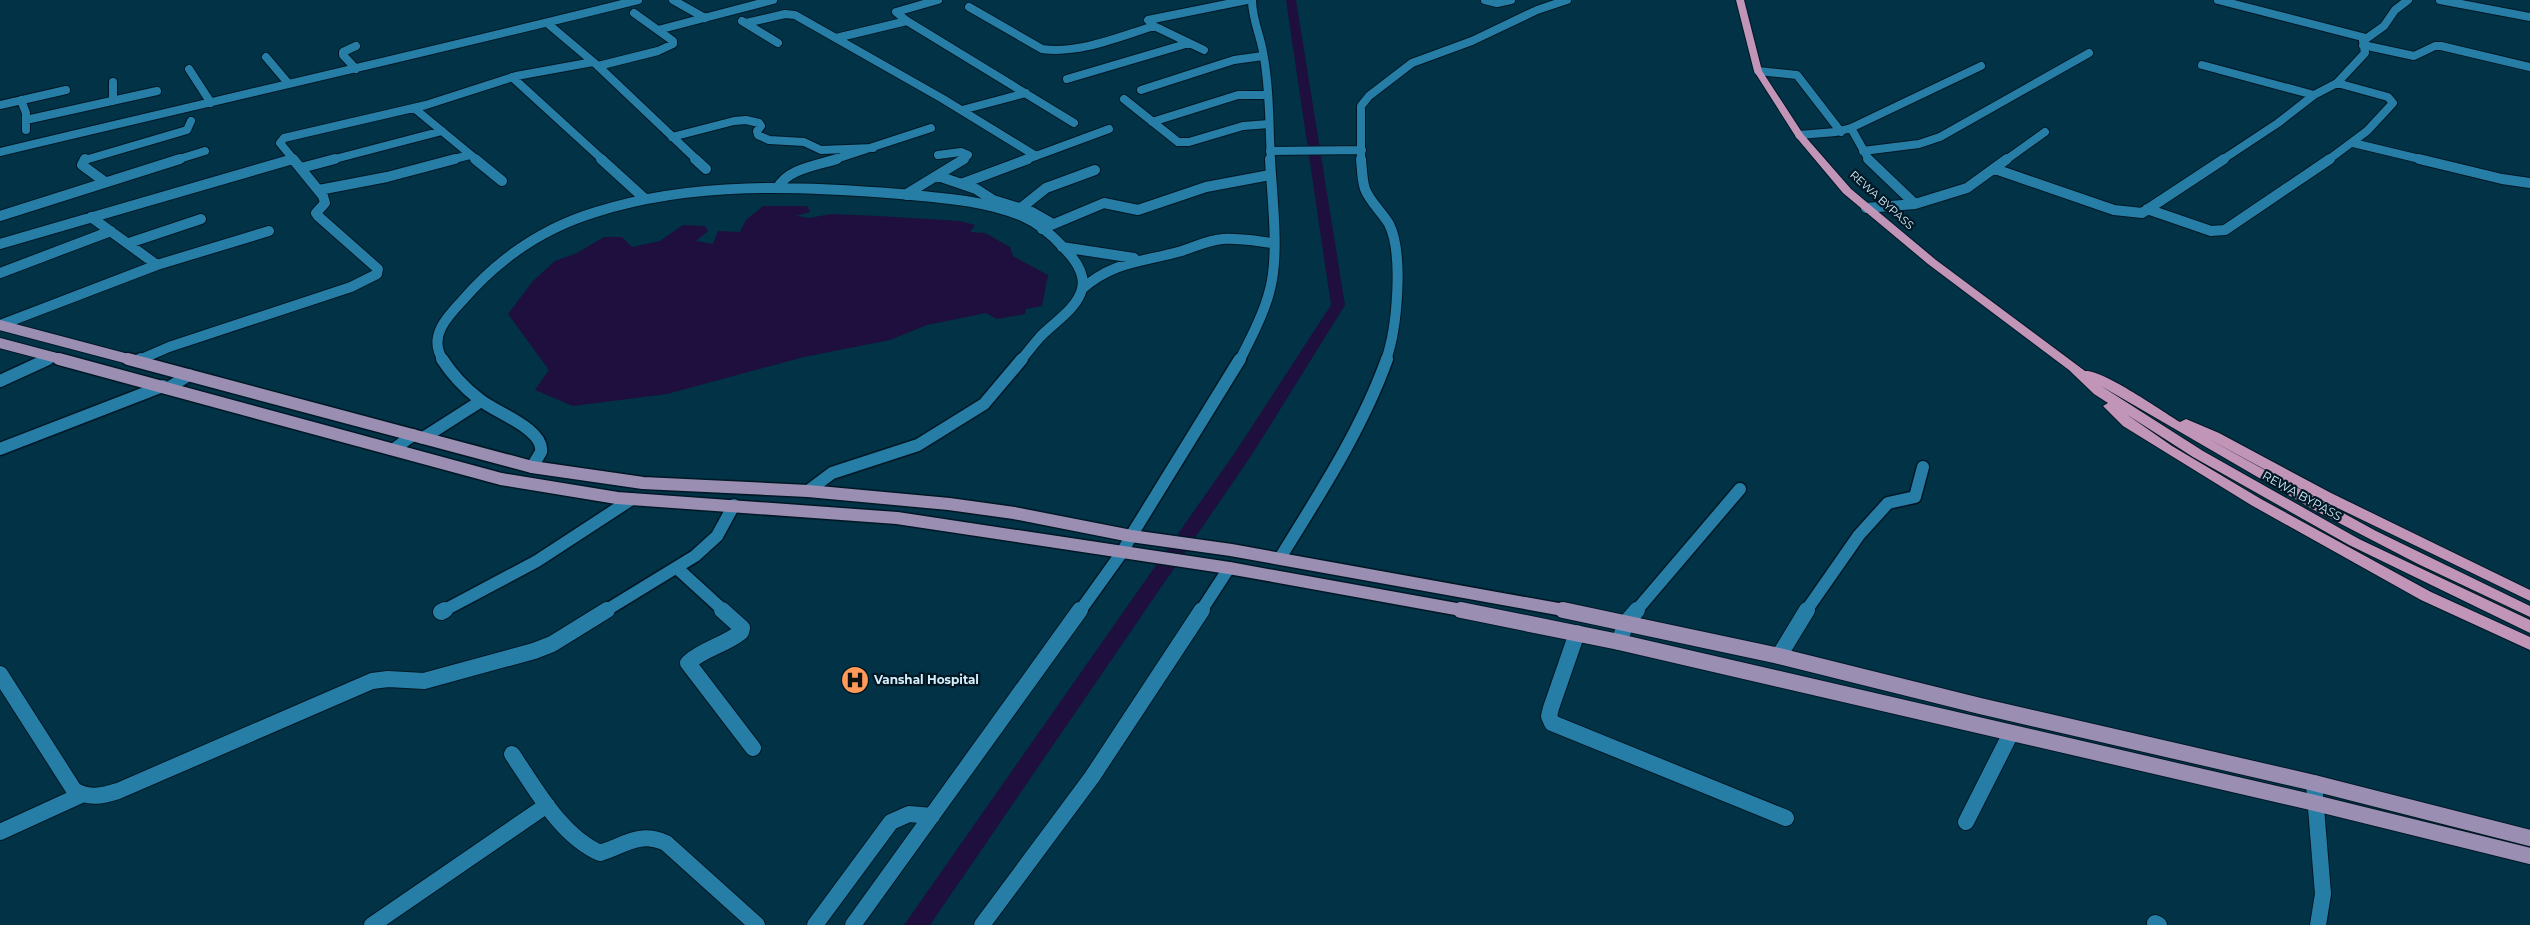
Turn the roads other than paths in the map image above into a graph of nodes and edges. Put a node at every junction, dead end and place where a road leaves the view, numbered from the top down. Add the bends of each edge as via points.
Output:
1 (638, 0) edge
2 (773, 0) edge
3 (938, 0) edge
4 (1247, 0) edge
5 (1252, 0) edge
6 (1485, 0) edge
7 (1511, 0) edge
8 (1567, 0) edge
9 (1740, 0) edge
10 (2218, 0) edge
11 (2408, 0) edge
12 (2440, 0) edge
13 (677, 1) edge
14 (969, 7) dead end
15 (726, 12) junction
16 (634, 13) dead end
17 (2530, 17) edge
18 (705, 18) junction
19 (907, 22) junction
20 (548, 23) junction
21 (746, 23) junction
22 (1154, 26) junction
23 (658, 30) junction
24 (836, 38) junction
25 (2364, 42) junction
26 (778, 43) dead end
27 (1190, 43) junction
28 (356, 46) dead end
29 (1204, 50) dead end
30 (2089, 53) dead end
31 (1263, 56) junction
32 (266, 57) dead end
33 (596, 64) junction
34 (1981, 66) dead end
35 (2202, 66) dead end
36 (2530, 67) edge
37 (189, 69) dead end
38 (356, 69) junction
39 (1758, 71) junction
40 (512, 77) junction
41 (1067, 79) dead end
42 (113, 82) dead end
43 (288, 83) junction
44 (2337, 83) junction
45 (66, 90) dead end
46 (1141, 90) dead end
47 (157, 91) dead end
48 (1026, 93) junction
49 (1268, 95) junction
50 (2314, 95) junction
51 (1124, 99) dead end
52 (21, 100) junction
53 (113, 101) junction
54 (211, 103) junction
55 (0, 105) edge
56 (414, 108) junction
57 (962, 110) junction
58 (26, 120) junction
59 (191, 122) dead end
60 (1152, 122) junction
61 (1074, 123) dead end
62 (1269, 124) junction
63 (931, 128) dead end
64 (1851, 128) junction
65 (1109, 129) dead end
66 (26, 130) dead end
67 (442, 131) junction
68 (1841, 132) junction
69 (2046, 132) dead end
70 (1799, 134) junction
71 (672, 137) junction
72 (2353, 143) junction
73 (873, 148) junction
74 (205, 150) dead end
75 (1362, 150) junction
76 (1275, 151) junction
77 (1863, 151) junction
78 (0, 152) edge
79 (470, 155) junction
80 (938, 155) dead end
81 (1036, 156) junction
82 (293, 158) junction
83 (301, 168) junction
84 (706, 168) dead end
85 (1995, 169) junction
86 (1096, 170) dead end
87 (1270, 175) junction
88 (938, 176) junction
89 (502, 181) dead end
90 (105, 182) junction
91 (2530, 183) edge
92 (961, 184) junction
93 (778, 188) junction
94 (319, 190) junction
95 (905, 195) junction
96 (645, 199) junction
97 (1915, 204) junction
98 (1021, 208) junction
99 (1866, 208) junction
100 (2147, 209) junction
101 (0, 216) edge
102 (91, 217) junction
103 (200, 219) dead end
104 (1053, 224) junction
105 (1042, 229) junction
106 (111, 231) junction
107 (269, 231) dead end
108 (1273, 242) junction
109 (129, 243) junction
110 (0, 244) edge
111 (1062, 247) junction
112 (1140, 259) junction
113 (157, 266) junction
114 (0, 273) edge
115 (1082, 289) junction
116 (0, 325) edge
117 (0, 343) edge
118 (52, 357) junction
119 (137, 362) junction
120 (2073, 367) junction
121 (189, 375) junction
122 (0, 380) edge
123 (166, 387) junction
124 (2099, 391) junction
125 (480, 401) junction
126 (2137, 402) junction
127 (418, 437) junction
128 (0, 449) edge
129 (394, 449) junction
130 (2204, 450) junction
131 (1923, 466) dead end
132 (532, 467) junction
133 (1740, 489) dead end
134 (808, 491) junction
135 (632, 499) junction
136 (734, 505) junction
137 (1131, 536) junction
138 (1123, 551) junction
139 (1280, 558) junction
140 (677, 568) junction
141 (1226, 568) junction
142 (2530, 596) edge
143 (441, 612) dead end
144 (2530, 612) edge
145 (1626, 623) junction
146 (2530, 627) edge
147 (1577, 633) junction
148 (1619, 642) junction
149 (2530, 644) edge
150 (1779, 656) junction
151 (0, 674) edge
152 (2011, 733) junction
153 (753, 748) dead end
154 (512, 754) dead end
155 (2314, 783) junction
156 (81, 795) junction
157 (2316, 803) junction
158 (547, 805) junction
159 (932, 816) junction
160 (1786, 818) dead end
161 (1966, 822) dead end
162 (0, 832) edge
163 (2530, 838) edge
164 (2530, 856) edge
165 (372, 925) edge
166 (756, 925) edge
167 (815, 925) edge
168 (853, 925) edge
169 (982, 925) edge
170 (2318, 925) edge

1 - 20 street
2 - 15 street
3 - 19 street via 896,12
4 - 22 street via 1148,20
5 - 31 street via 1252,13
6 - 7 street via 1497,3
8 - 75 street via 1401,70 1361,106
9 - 39 highway, REWA BYPASS
10 - 25 street
11 - 25 street
12 - 17 street
13 - 18 street
14 - 22 street via 1050,52 1069,50
15 - 18 street
15 - 21 street
16 - 23 street
18 - 23 street
19 - 24 street
19 - 48 street
20 - 33 street
20 - 38 street
21 - 24 street via 789,14
21 - 26 street
22 - 27 street
23 - 33 street via 673,44 658,51
24 - 57 street
25 - 36 street via 2410,56 2441,46
25 - 44 street via 2363,56
27 - 29 street
27 - 41 street
28 - 38 street via 343,55
30 - 77 street via 1940,137 1919,144
31 - 46 street via 1234,60
31 - 49 street
32 - 43 street
33 - 40 street
33 - 71 street
34 - 64 street
35 - 50 street
37 - 54 street
38 - 43 street
39 - 68 street via 1797,76
39 - 70 highway, REWA BYPASS
40 - 56 street
40 - 96 street
42 - 53 street
43 - 54 street
44 - 50 street
44 - 72 street via 2392,100 2385,113
45 - 52 street
47 - 53 street
48 - 57 street
48 - 61 street
49 - 60 street via 1238,95
49 - 62 street
50 - 100 street via 2278,123
51 - 60 street
52 - 55 street
52 - 58 street
53 - 58 street
54 - 78 street
56 - 67 street
56 - 82 street via 284,138 280,143
57 - 81 street
58 - 66 street
59 - 90 street via 187,130 86,158 82,165
60 - 62 street via 1173,140 1182,142 1243,126
62 - 76 street
63 - 73 street
64 - 68 street
64 - 77 street
65 - 81 street
67 - 79 street
67 - 83 street
68 - 70 street
69 - 85 street
70 - 99 highway, REWA BYPASS via 1831,174
71 - 73 street via 746,120 759,123 758,135 769,140 804,142 821,150
71 - 84 street
72 - 91 street
72 - 100 street via 2220,231
73 - 93 street via 794,173 781,181
74 - 90 street
75 - 76 street
75 - 139 street via 1361,171 1365,188 1386,219 1393,238 1394,333 1377,384 1329,479
76 - 87 street
77 - 97 street via 1877,169
79 - 89 street
79 - 94 street
80 - 88 street via 961,152 968,156
81 - 92 street
82 - 83 street
82 - 102 street
83 - 94 street
85 - 97 street via 1967,188
85 - 100 street via 2123,212 2136,214
86 - 98 street via 1042,189
87 - 104 street via 1206,188 1144,209 1133,210 1115,203 1104,203
87 - 108 street
88 - 92 street
88 - 95 street
90 - 101 street
92 - 98 street via 993,200
93 - 95 street
93 - 96 street
94 - 119 street via 325,202 316,213 318,216 378,269 377,274 351,287 169,347
95 - 105 street via 980,204 1025,218
96 - 125 street via 578,218 523,245 491,272 440,328 435,343 442,361
97 - 99 street
98 - 104 street
99 - 120 highway, REWA BYPASS via 1969,291
102 - 106 street
102 - 110 street
103 - 109 street
104 - 105 street
105 - 111 street
106 - 109 street
106 - 114 street
107 - 113 street
108 - 112 street via 1222,239
108 - 137 street via 1270,292 1260,319 1234,372
109 - 113 street
111 - 112 street
111 - 115 street via 1078,265
112 - 115 street via 1107,270
113 - 116 street
115 - 134 street via 1069,310 1041,336 984,404 918,445 832,473
116 - 119 main road
117 - 118 main road
118 - 122 street
118 - 123 main road
119 - 121 main road
120 - 124 highway, REWA BYPASS
120 - 126 highway, REWA BYPASS
121 - 123 street
121 - 127 main road
123 - 128 street
123 - 129 main road
124 - 130 highway, REWA BYPASS
124 - 149 highway via 2128,423 2256,502 2426,596
125 - 127 street
125 - 132 street via 534,433 542,445 542,452
126 - 130 highway, REWA BYPASS
126 - 142 highway via 2213,434 2431,550
127 - 129 street
127 - 132 main road
129 - 135 main road via 502,478 560,490
130 - 144 highway, REWA BYPASS
130 - 146 highway, REWA BYPASS via 2354,542
131 - 150 street via 1915,497 1888,503 1865,527
132 - 134 main road via 643,483
133 - 145 street
134 - 137 main road via 1014,513
135 - 136 main road
135 - 143 street via 537,561
136 - 138 main road via 897,518
136 - 140 street via 709,545
137 - 138 street
137 - 139 main road
138 - 141 main road
138 - 159 street
139 - 145 main road
140 - 153 street via 742,628 739,635 688,663
140 - 156 street via 567,636 534,651 424,681 388,678 372,681 118,791 100,796
141 - 147 main road
141 - 169 street via 1092,777
145 - 148 street
145 - 150 main road
147 - 148 main road
147 - 160 street via 1551,708 1549,716 1552,723
148 - 152 main road
150 - 155 main road
151 - 156 street via 74,790
152 - 157 main road
152 - 161 street
154 - 158 street
155 - 157 street
155 - 163 main road
156 - 162 street
157 - 164 main road
157 - 170 street via 2323,894
158 - 165 street
158 - 166 street via 593,852 609,850 646,835 666,843
159 - 167 street via 908,814 891,822
159 - 168 street

